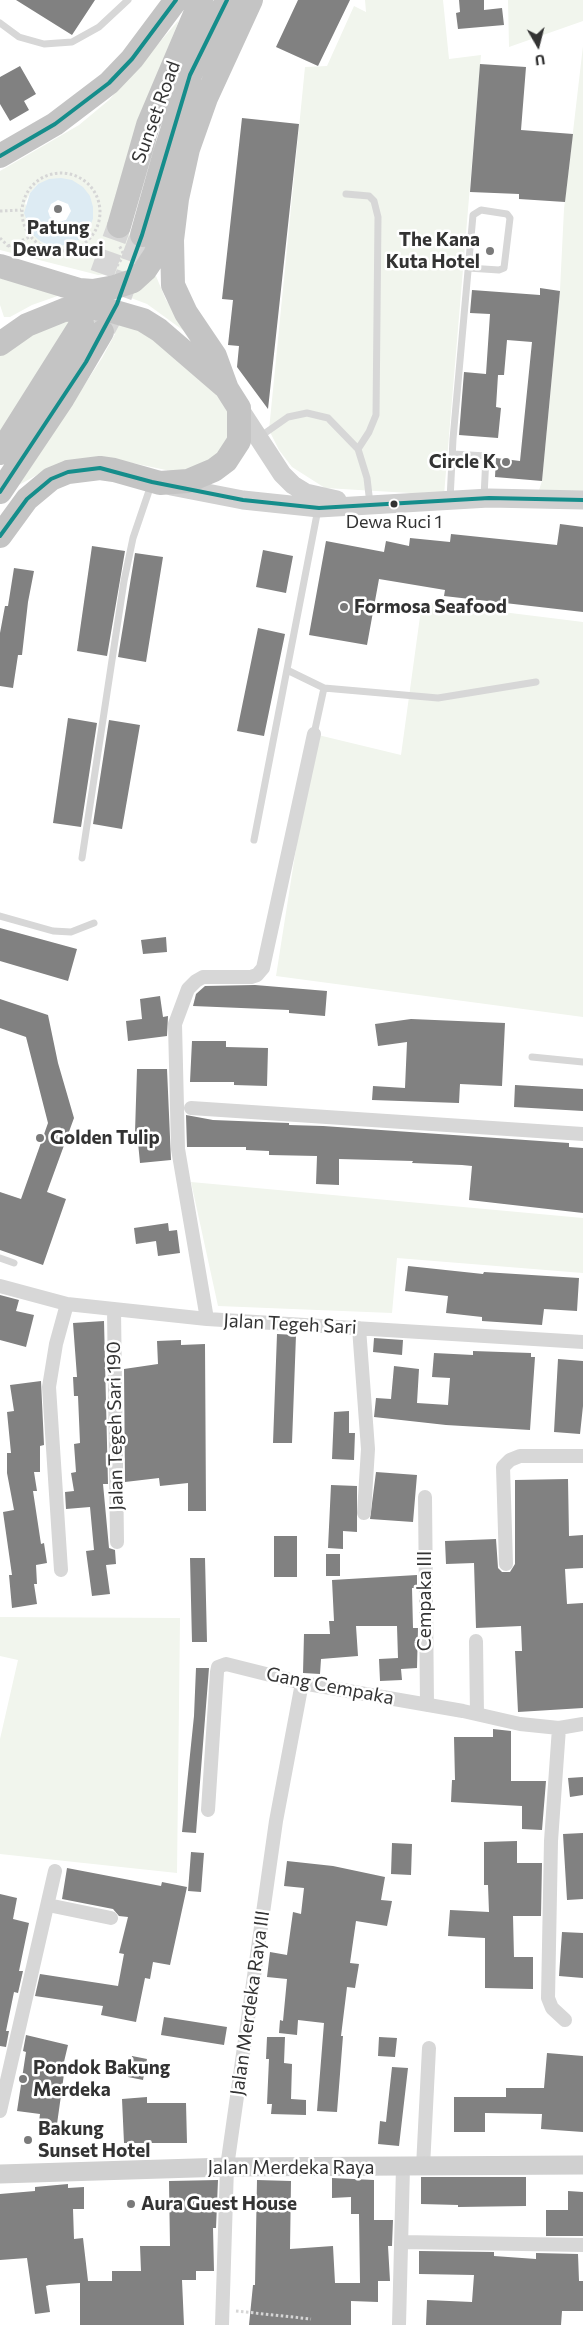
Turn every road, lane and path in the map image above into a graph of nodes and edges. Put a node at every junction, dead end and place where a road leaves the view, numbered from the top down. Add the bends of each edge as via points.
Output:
1 (128, 0) edge
2 (176, 0) edge
3 (201, 0) edge
4 (227, 0) edge
5 (251, 0) edge
6 (0, 23) edge
7 (0, 156) edge
8 (346, 194) dead end
9 (177, 199) junction
10 (21, 210) junction
11 (0, 211) edge
12 (95, 231) junction
13 (112, 235) junction
14 (142, 235) tunnel mouth
15 (30, 236) junction
16 (4, 256) edge
17 (468, 268) junction
18 (115, 287) junction
19 (0, 344) edge
20 (233, 399) junction
21 (258, 438) junction
22 (358, 449) junction
23 (0, 453) edge
24 (452, 454) junction
25 (156, 483) junction
26 (0, 492) edge
27 (484, 499) junction
28 (450, 500) junction
29 (583, 500) edge
30 (320, 503) junction
31 (365, 504) junction
32 (0, 536) edge
33 (287, 670) junction
34 (536, 682) dead end
35 (324, 688) junction
36 (314, 734) joint
37 (254, 840) dead end
38 (82, 858) dead end
39 (0, 916) edge
40 (94, 923) dead end
41 (532, 1057) dead end
42 (583, 1062) edge
43 (190, 1108) dead end
44 (583, 1134) edge
45 (0, 1258) edge
46 (14, 1263) dead end
47 (0, 1286) edge
48 (67, 1304) junction
49 (114, 1309) junction
50 (207, 1319) junction
51 (359, 1328) junction
52 (583, 1342) edge
53 (583, 1456) edge
54 (425, 1498) dead end
55 (364, 1513) dead end
56 (116, 1542) dead end
57 (506, 1564) dead end
58 (61, 1570) dead end
59 (476, 1641) dead end
60 (302, 1683) junction
61 (427, 1705) junction
62 (477, 1714) junction
63 (583, 1724) edge
64 (559, 1728) junction
65 (208, 1810) dead end
66 (55, 1871) dead end
67 (48, 1905) junction
68 (111, 1918) dead end
69 (565, 2020) dead end
70 (429, 2048) dead end
71 (0, 2110) edge
72 (583, 2165) edge
73 (228, 2167) junction
74 (403, 2167) junction
75 (424, 2167) junction
76 (0, 2174) edge
77 (401, 2242) junction
78 (583, 2245) edge
79 (223, 2309) junction
80 (311, 2319) dead end
81 (222, 2325) edge
82 (399, 2325) edge

1 - 6 lane via 98,27 72,42 44,44 19,36
2 - 7 highway via 132,59 108,83 62,119
3 - 13 highway, Sunset Road via 148,125
4 - 14 highway, Sunset Road via 190,75
5 - 9 highway via 198,118
8 - 22 lane via 369,196 374,201 379,224 376,415
9 - 18 highway via 155,255 145,270 133,281
9 - 20 highway via 172,240 173,285 186,313 215,356
10 - 11 path
10 - 12 path via 26,192 40,178 58,173 76,175 91,187 100,204
10 - 15 path
12 - 13 path
12 - 15 path via 82,245 64,251 45,248
13 - 18 path via 124,255 114,270
15 - 16 path
16 - 18 highway via 79,290
17 - 17 lane via 473,214 481,210 507,214 510,218 504,268
17 - 24 lane
19 - 20 highway via 27,325 64,310 112,310 144,320 159,330
20 - 21 street
20 - 25 highway via 239,441 226,461 202,477
21 - 22 lane via 288,417 307,413 328,418
21 - 30 street via 282,474
22 - 31 lane via 367,478
23 - 26 highway via 92,327 63,398
24 - 27 lane via 486,456
24 - 28 lane
25 - 30 street via 244,500
25 - 32 highway via 100,468 68,472 38,488 13,515
25 - 38 lane via 133,538 124,581
27 - 28 street
27 - 29 street
28 - 31 street
30 - 31 street
30 - 33 lane
33 - 35 lane
33 - 37 lane
34 - 35 lane via 438,698
35 - 36 lane
36 - 50 street via 263,968 251,977 203,977 196,981 186,994 175,1024 178,1150
39 - 40 lane via 53,931 71,932
41 - 42 lane
43 - 44 street
45 - 46 lane
47 - 48 street, Jalan Tegeh Sari
48 - 49 street, Jalan Tegeh Sari
48 - 58 street via 49,1387
49 - 50 street, Jalan Tegeh Sari
49 - 56 street, Jalan Tegeh Sari 190
50 - 51 street, Jalan Tegeh Sari
51 - 52 street, Jalan Tegeh Sari
51 - 55 street via 368,1449
53 - 57 street via 520,1456 503,1467
54 - 61 street, Cempaka III
59 - 62 street
60 - 61 street, Gang Cempaka
60 - 65 street, Gang Cempaka via 230,1664 218,1667
60 - 73 street, Jalan Merdeka Raya III via 276,1821
61 - 62 street, Gang Cempaka
62 - 64 street, Gang Cempaka via 520,1724
63 - 64 street, Gang Cempaka
64 - 69 street via 551,1841 548,1998 557,2015
66 - 67 street
67 - 68 street
67 - 71 street
70 - 75 street
72 - 75 street, Jalan Merdeka Raya
73 - 74 street, Jalan Merdeka Raya
73 - 76 street, Jalan Merdeka Raya
73 - 79 street, Jalan Merdeka Raya III
74 - 75 street, Jalan Merdeka Raya
74 - 77 street
77 - 78 street
77 - 82 street
79 - 80 path
79 - 81 street, Jalan Merdeka Raya III

